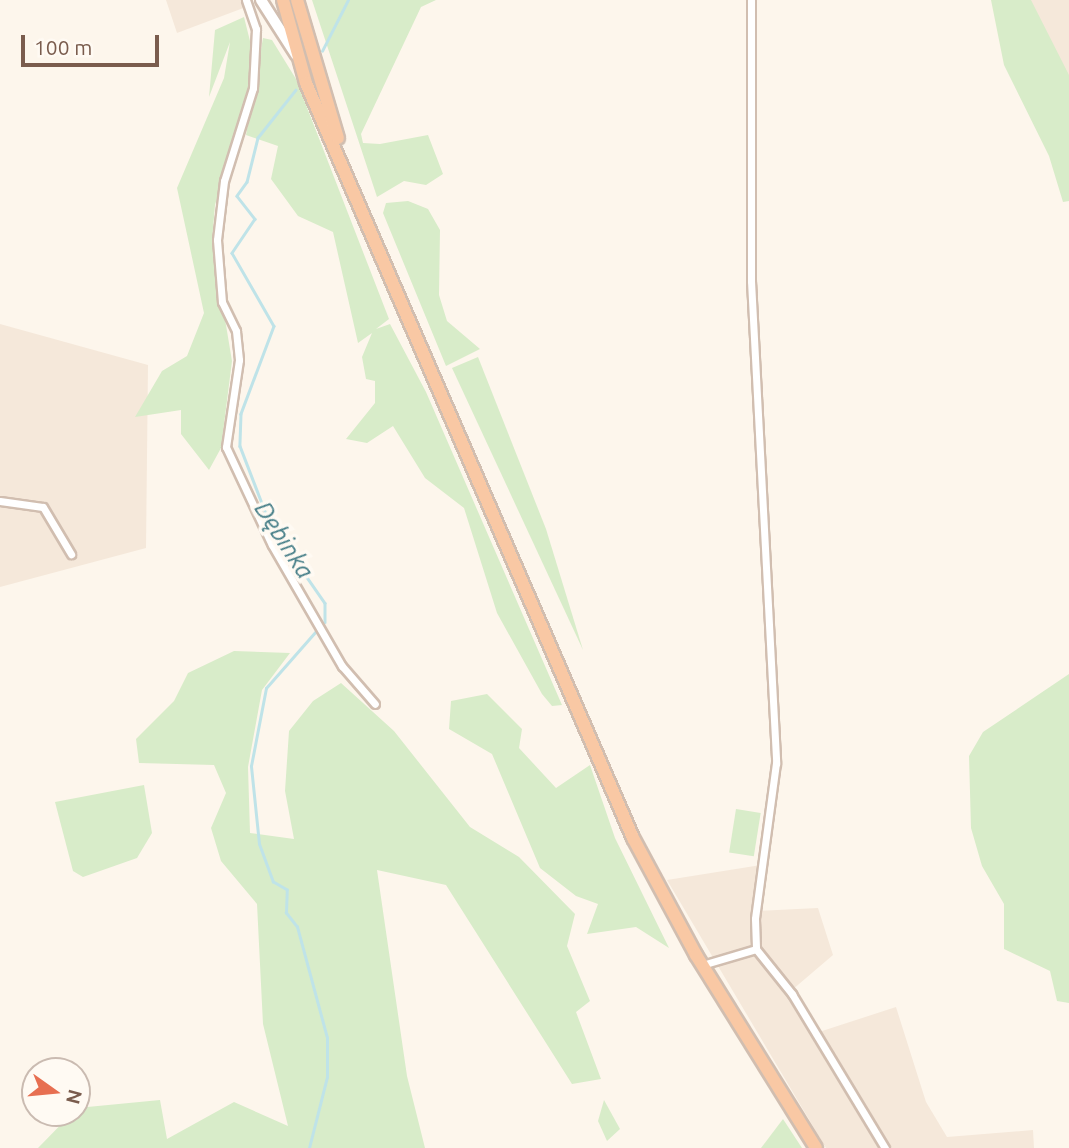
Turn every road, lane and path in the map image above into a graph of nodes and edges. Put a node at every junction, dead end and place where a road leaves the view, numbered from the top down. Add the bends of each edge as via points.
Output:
1 (246, 0) edge
2 (261, 0) edge
3 (283, 0) edge
4 (297, 0) edge
5 (751, 0) edge
6 (296, 55) junction
7 (312, 83) junction
8 (0, 501) edge
9 (71, 554) dead end
10 (375, 704) dead end
11 (756, 949) junction
12 (702, 965) junction
13 (816, 1148) edge
14 (885, 1148) edge

1 - 10 street via 256,29 253,88 224,181 217,240 222,302 236,331 239,360 226,447 272,545 342,666
2 - 6 main road
3 - 6 highway
4 - 7 highway
5 - 11 street via 751,281 776,763
6 - 7 highway
7 - 12 highway via 625,820
8 - 9 street via 43,507
11 - 12 street
11 - 14 street via 792,994
12 - 13 highway

